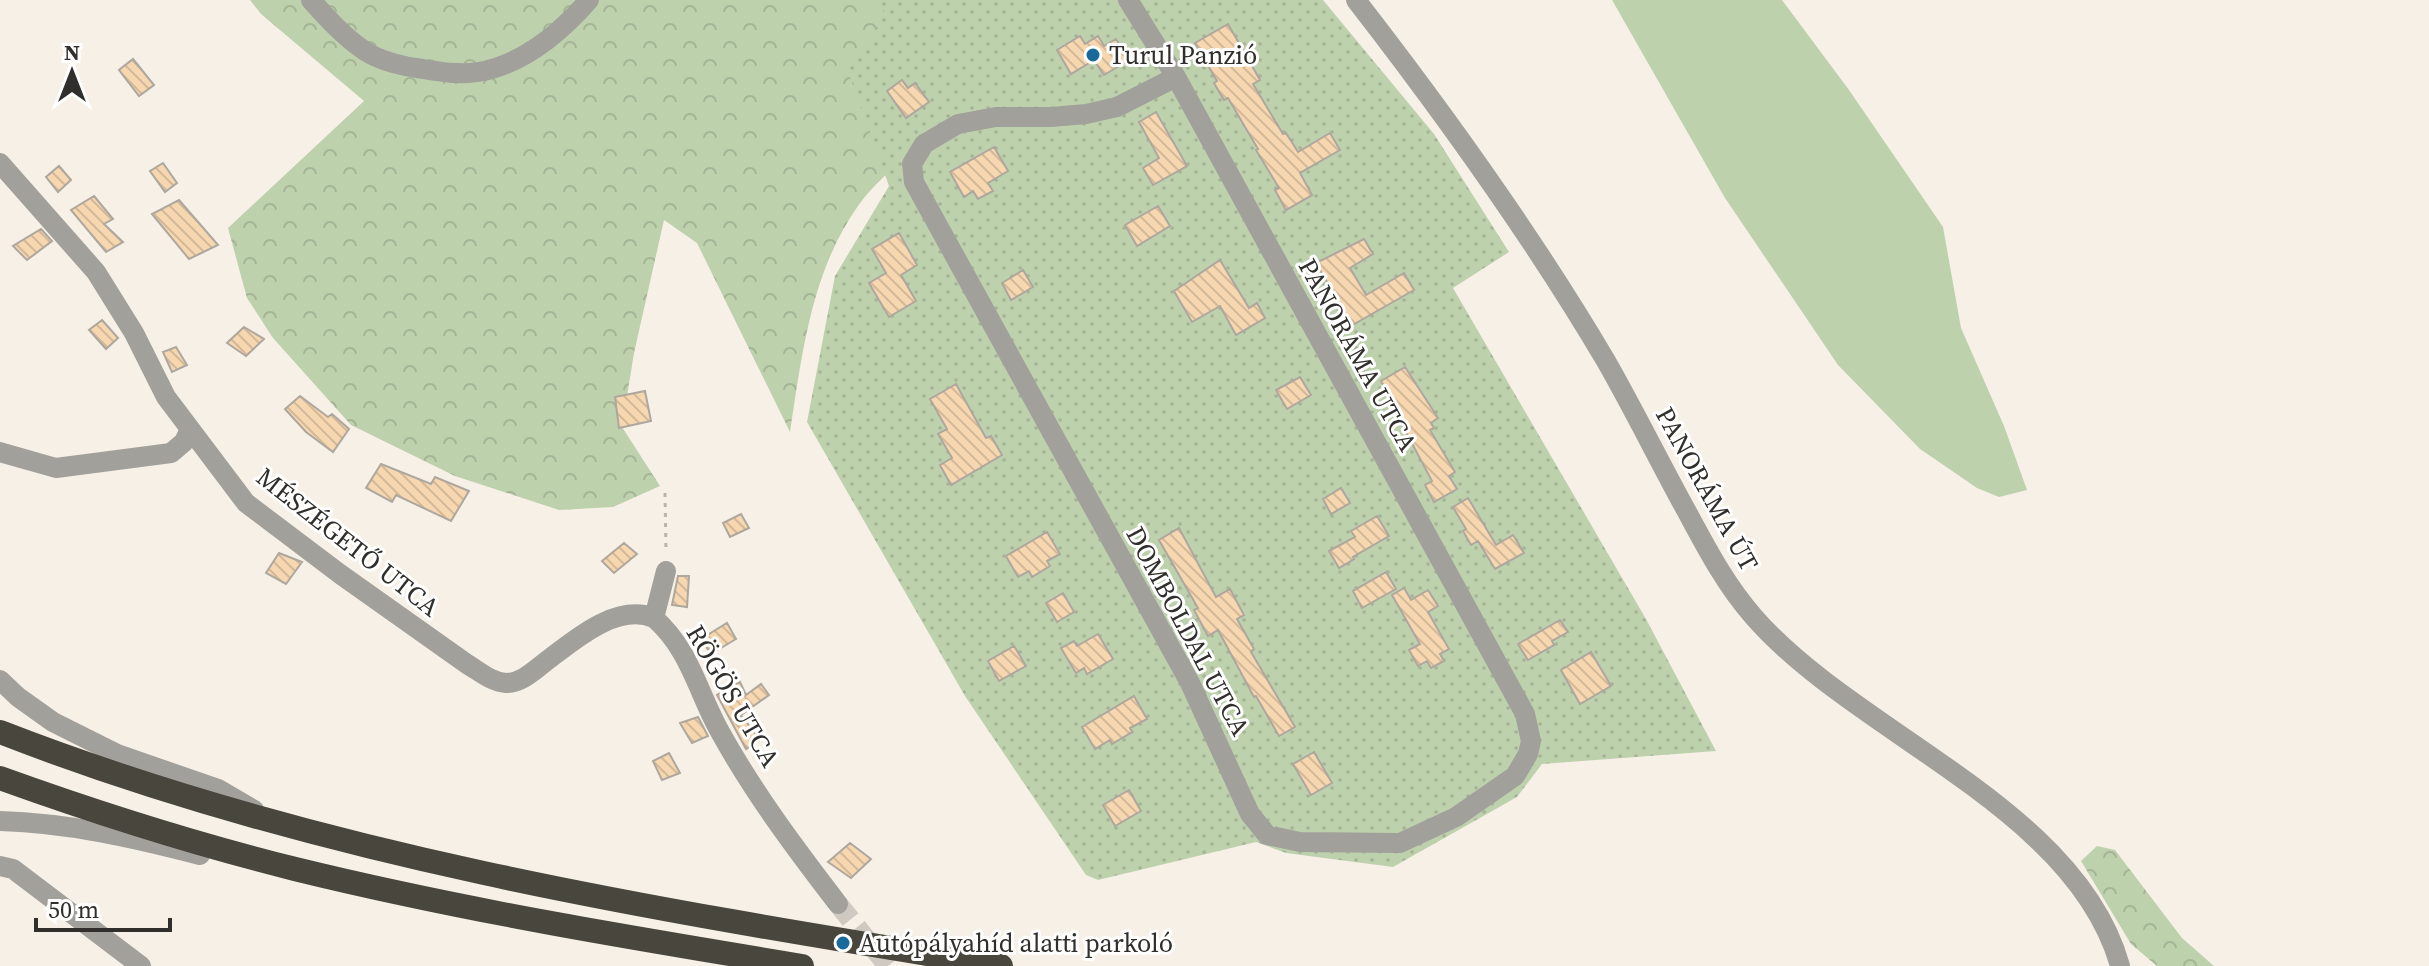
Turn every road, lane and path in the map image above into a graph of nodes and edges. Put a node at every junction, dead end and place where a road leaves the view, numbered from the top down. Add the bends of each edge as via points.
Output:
1 (311, 0) edge
2 (589, 0) edge
3 (1128, 0) edge
4 (1356, 0) edge
5 (1176, 77) junction
6 (0, 163) edge
7 (190, 429) junction
8 (0, 452) edge
9 (665, 493) dead end
10 (666, 571) joint
11 (654, 618) junction
12 (0, 680) edge
13 (0, 732) edge
14 (1531, 741) joint
15 (0, 778) edge
16 (0, 821) edge
17 (278, 824) junction
18 (0, 866) edge
19 (295, 869) junction
20 (838, 904) tunnel mouth
21 (996, 965) edge
22 (141, 966) edge
23 (802, 966) edge
24 (2120, 966) edge

1 - 2 street via 366,52 408,67 450,73 510,63 545,42
3 - 5 street, PANORÁMA UTCA
4 - 24 street, PANORÁMA ÚT via 1485,171 1541,256 1609,366 1721,575 1753,617 1792,655 2032,835 2093,905
5 - 14 street, PANORÁMA UTCA via 1525,714
5 - 14 street, DOMBOLDAL UTCA via 1117,107 1086,114 996,117 958,124 924,144 912,164 914,182 1190,683 1250,814 1267,835 1300,842 1400,843 1456,817 1515,776
6 - 7 street, MÉSZÉGETŐ UTCA via 96,272 166,397
7 - 8 street via 171,453 56,468
7 - 11 street, MÉSZÉGETŐ UTCA via 246,503 488,678 521,680 582,635 614,619 632,614
9 - 10 path
10 - 11 street, RÖGÖS UTCA
11 - 20 street, RÖGÖS UTCA via 696,675 718,729 779,827
12 - 17 street via 53,722 117,754 218,789
13 - 17 highway
15 - 19 highway via 136,825
16 - 19 street via 57,824 236,864
17 - 21 highway via 610,900
18 - 22 street via 13,869
19 - 23 highway via 579,929

